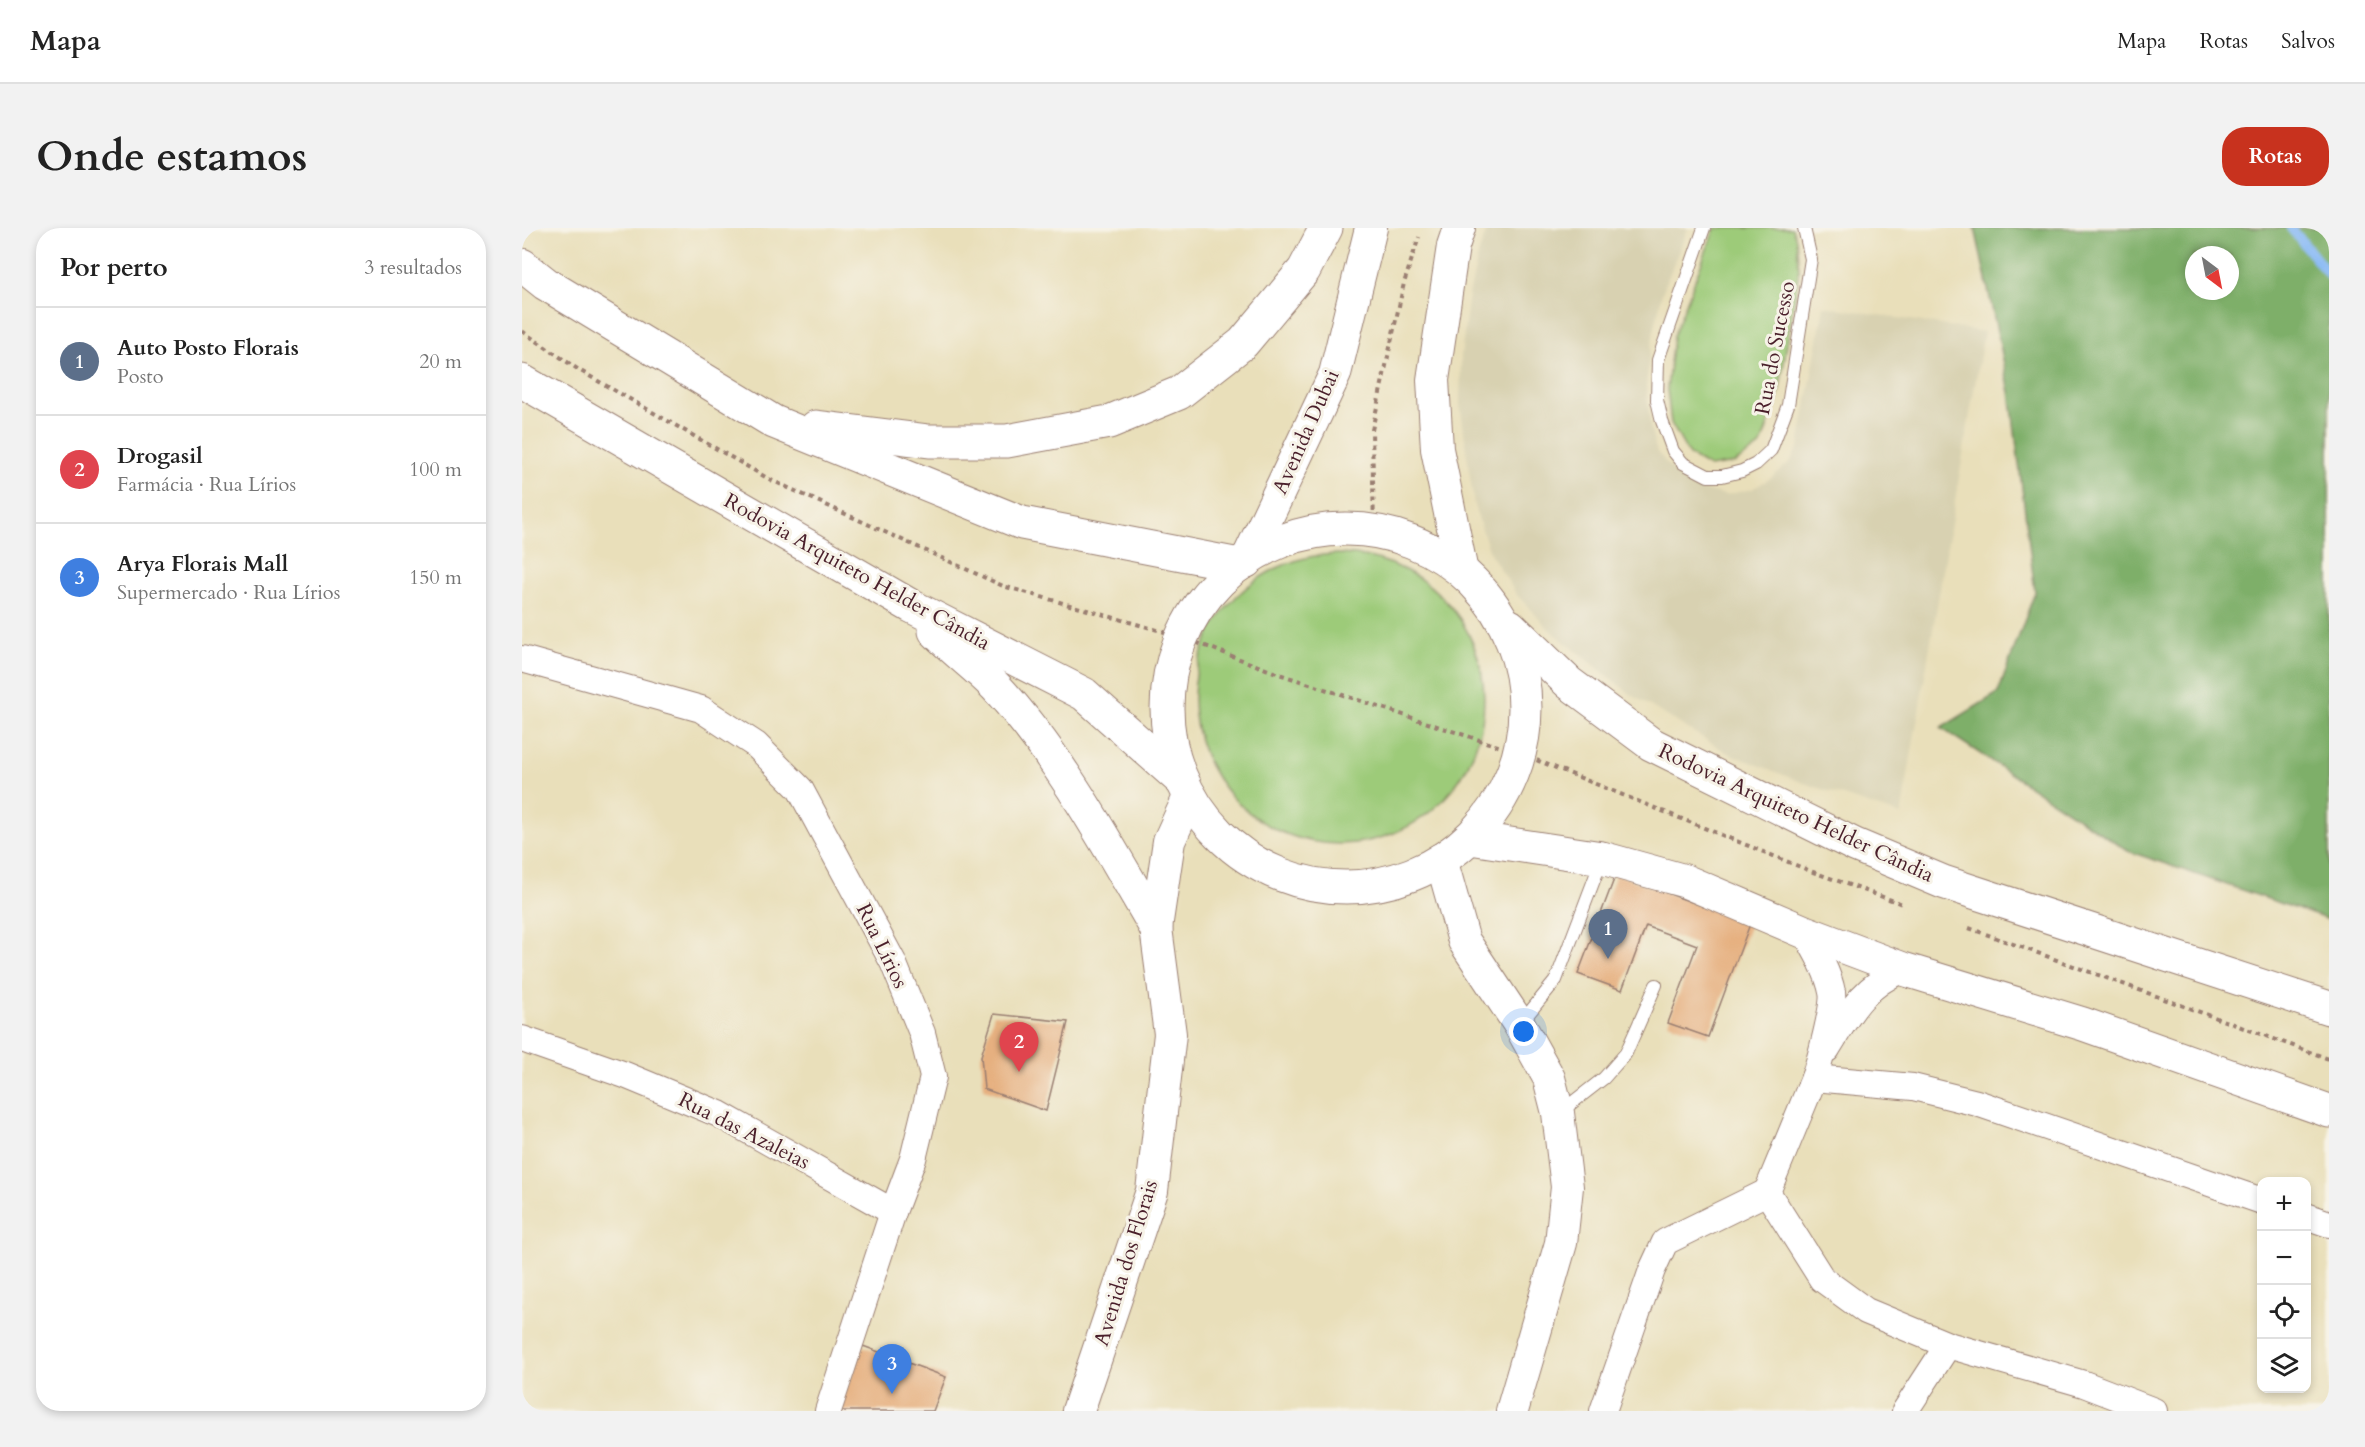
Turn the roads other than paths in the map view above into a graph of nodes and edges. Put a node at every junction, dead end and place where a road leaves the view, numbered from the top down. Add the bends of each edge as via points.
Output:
1 (1326, 228) edge
2 (1371, 228) edge
3 (1460, 228) edge
4 (1704, 228) edge
5 (1804, 228) edge
6 (522, 265) edge
7 (522, 381) edge
8 (774, 422) junction
9 (1243, 563) junction
10 (1462, 572) junction
11 (911, 606) junction
12 (1505, 621) junction
13 (522, 659) edge
14 (1185, 787) junction
15 (1470, 838) junction
16 (1602, 858) junction
17 (1441, 859) junction
18 (1155, 928) junction
19 (1805, 932) junction
20 (1903, 969) junction
21 (1656, 986) dead end
22 (2329, 1008) edge
23 (1519, 1024) junction
24 (522, 1039) edge
25 (1817, 1070) junction
26 (2329, 1111) edge
27 (1558, 1113) junction
28 (1767, 1192) junction
29 (2257, 1199) edge
30 (893, 1212) junction
31 (2311, 1217) edge
32 (2329, 1224) edge
33 (1948, 1345) junction
34 (828, 1411) edge
35 (1078, 1411) edge
36 (1512, 1411) edge
37 (1603, 1411) edge
38 (1905, 1411) edge
39 (2154, 1411) edge

1 - 8 main road via 1304,270 1242,343 1179,393 1109,422 1007,441 929,441
2 - 9 street, Avenida Dubai via 1335,374
3 - 10 street via 1453,246 1433,380 1437,449
4 - 5 lane, Rua do Sucesso via 1658,360 1657,400 1673,451 1683,463 1708,476 1742,471 1771,450 1788,405 1811,259
6 - 8 main road via 546,284
7 - 11 main road, Rodovia Arquiteto Helder Cândia
8 - 9 main road via 1022,523
9 - 10 main road via 1282,539 1320,529 1374,529 1438,556
9 - 14 main road via 1212,587 1185,627 1168,677 1167,729
10 - 12 main road via 1488,597
11 - 14 main road, Rodovia Arquiteto Helder Cândia via 1084,694
11 - 18 main road via 996,687 1031,729 1098,826
12 - 15 main road via 1526,686 1523,745 1503,795
12 - 22 main road, Rodovia Arquiteto Helder Cândia via 1569,683 1651,744 1855,845 1943,882
13 - 30 street, Rua Lírios via 700,709 756,745 800,789 893,962 922,1034 933,1077 913,1159
14 - 17 main road via 1225,839 1245,858 1301,883 1361,887
14 - 18 street, Avenida dos Florais via 1169,841
15 - 16 main road
15 - 17 main road
16 - 19 main road via 1685,881
16 - 23 lane via 1556,980
17 - 23 street via 1464,941
18 - 35 street, Avenida dos Florais via 1170,1034 1152,1191
19 - 20 main road
19 - 25 street via 1833,994
20 - 25 street via 1868,990 1857,1002
20 - 26 main road via 2083,1024
21 - 27 lane via 1626,1053 1604,1078
23 - 27 street via 1549,1078
24 - 30 street, Rua das Azaleias via 625,1075 719,1114
25 - 28 street
25 - 29 street via 1977,1103
27 - 36 street via 1567,1187 1561,1243
28 - 33 street via 1822,1279 1866,1311
28 - 37 street via 1665,1242
30 - 34 street, Rua Lírios
31 - 32 street
33 - 38 street
33 - 39 street via 2084,1384

